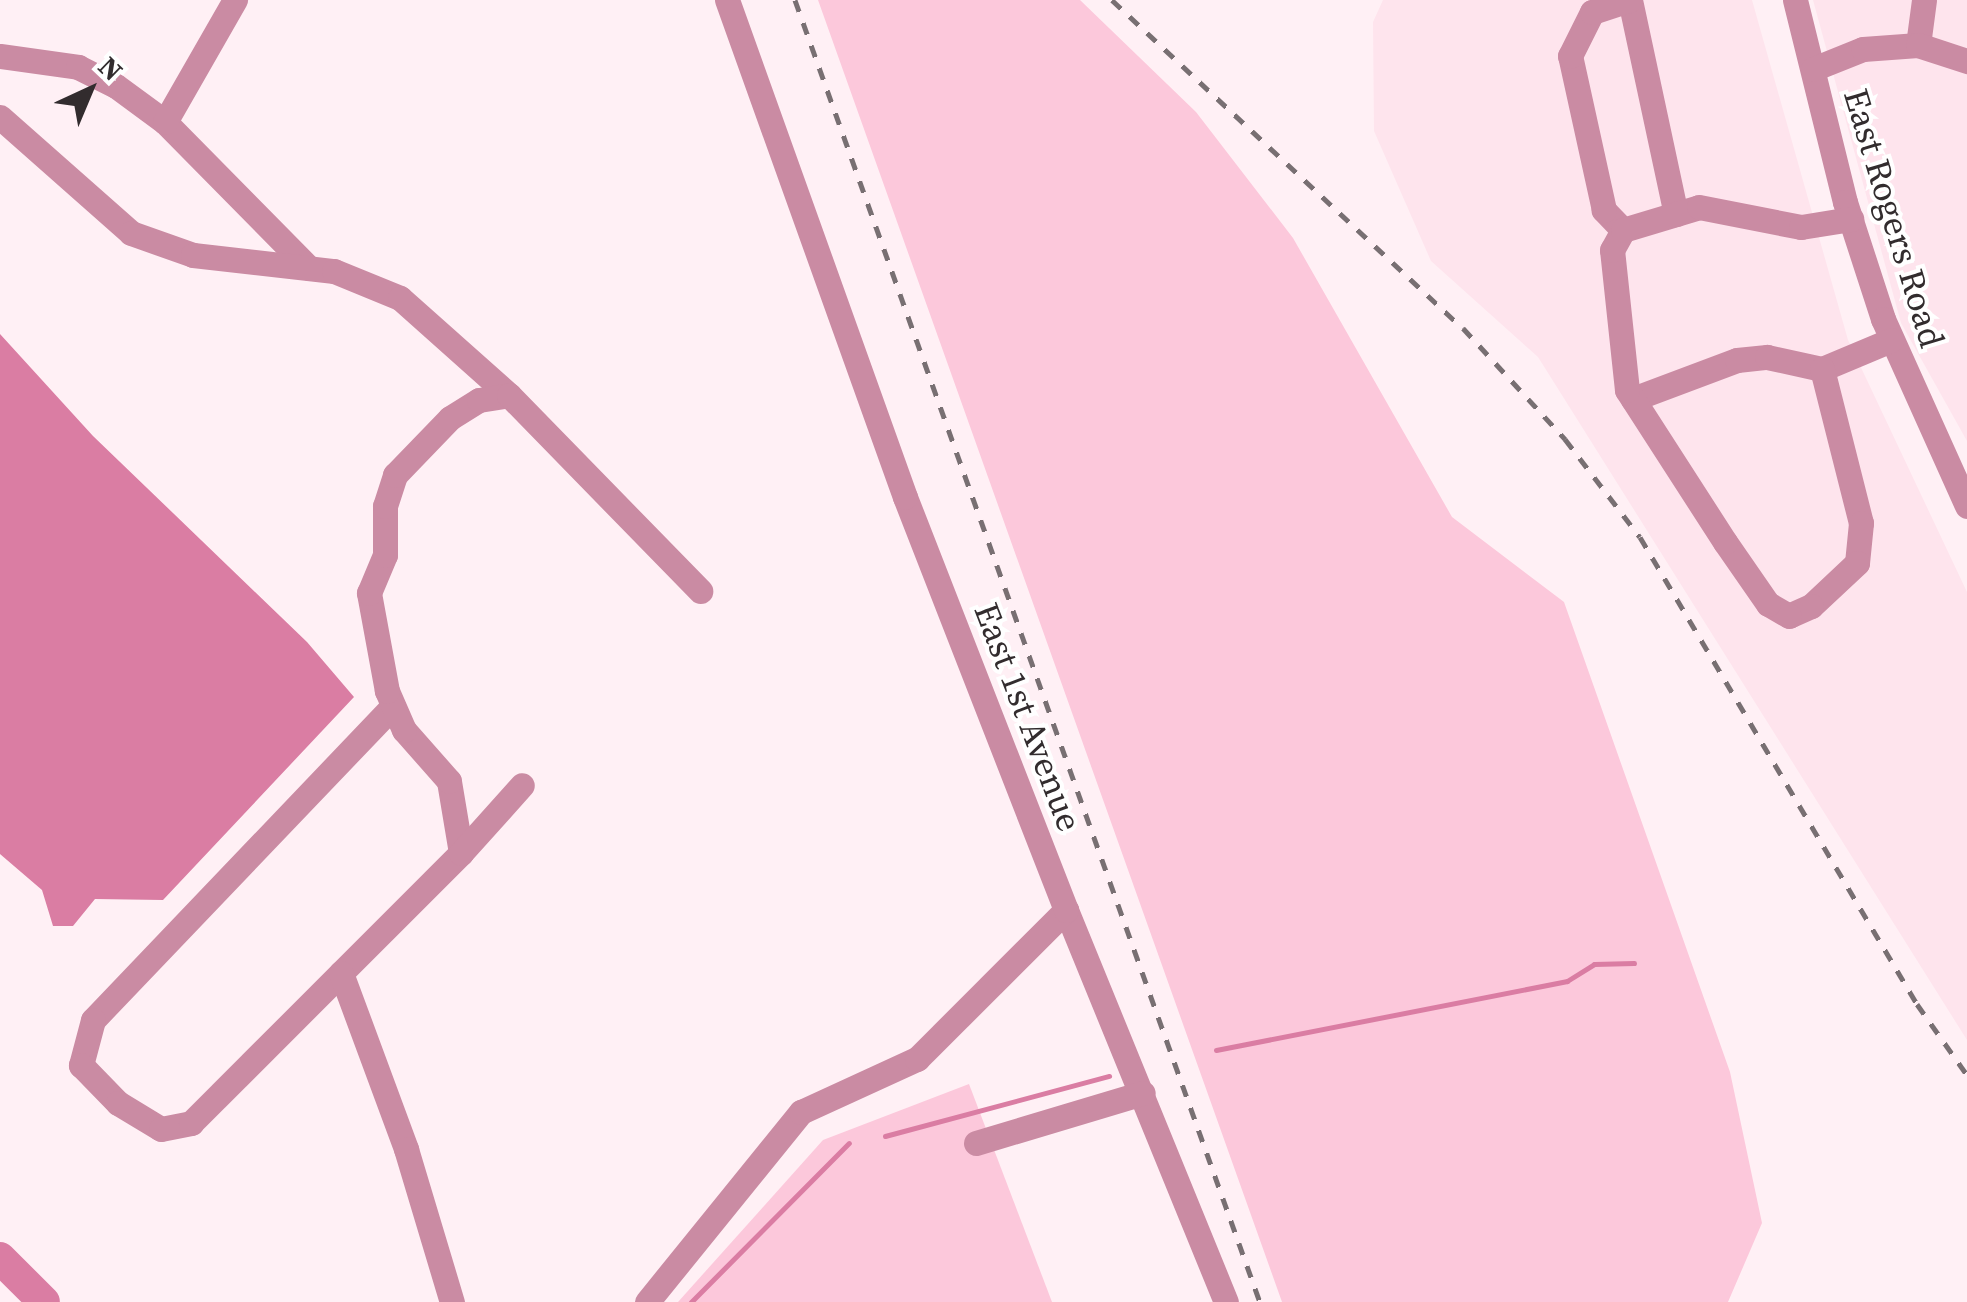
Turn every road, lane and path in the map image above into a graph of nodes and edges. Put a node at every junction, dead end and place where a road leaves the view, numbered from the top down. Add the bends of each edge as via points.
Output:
1 (234, 0) edge
2 (727, 0) edge
3 (1630, 0) edge
4 (1795, 0) edge
5 (1924, 0) edge
6 (1918, 45) junction
7 (0, 56) edge
8 (1967, 61) edge
9 (1813, 69) junction
10 (0, 117) edge
11 (164, 122) junction
12 (1676, 214) junction
13 (1850, 219) junction
14 (1622, 230) junction
15 (309, 268) junction
16 (1891, 340) junction
17 (1822, 369) junction
18 (508, 395) junction
19 (1633, 400) junction
20 (1967, 506) edge
21 (700, 591) dead end
22 (393, 706) junction
23 (522, 785) dead end
24 (461, 854) junction
25 (1066, 910) junction
26 (341, 973) junction
27 (1144, 1093) junction
28 (976, 1143) dead end
29 (452, 1302) edge
30 (647, 1302) edge
31 (1226, 1302) edge

1 - 11 street
2 - 25 street, East 1st Avenue via 905,496
3 - 12 street
3 - 14 street via 1592,12 1570,56 1604,210
4 - 9 street, East Rogers Road
5 - 6 street
6 - 8 street
6 - 9 street via 1863,49
7 - 11 street via 78,67
9 - 13 street, East Rogers Road
10 - 15 street via 96,205 155,246
11 - 15 street
12 - 13 street via 1700,207 1801,227
12 - 14 street
13 - 16 street, East Rogers Road
14 - 19 street via 1612,250 1618,346
15 - 18 street via 400,298
16 - 17 street
16 - 20 street, East Rogers Road
17 - 19 street via 1767,357 1737,360
17 - 19 street via 1862,523 1857,563 1810,606 1789,616 1768,604
18 - 21 street
18 - 22 street via 479,400 450,418 396,475 385,506 385,555 370,593
22 - 24 street via 404,730 449,780
22 - 26 street via 93,1020 81,1065 118,1102 160,1129 190,1123
23 - 24 street
24 - 26 street
25 - 27 street, East 1st Avenue
25 - 30 street via 916,1059 801,1112
26 - 29 street via 406,1149
27 - 28 street
27 - 31 street, East 1st Avenue

